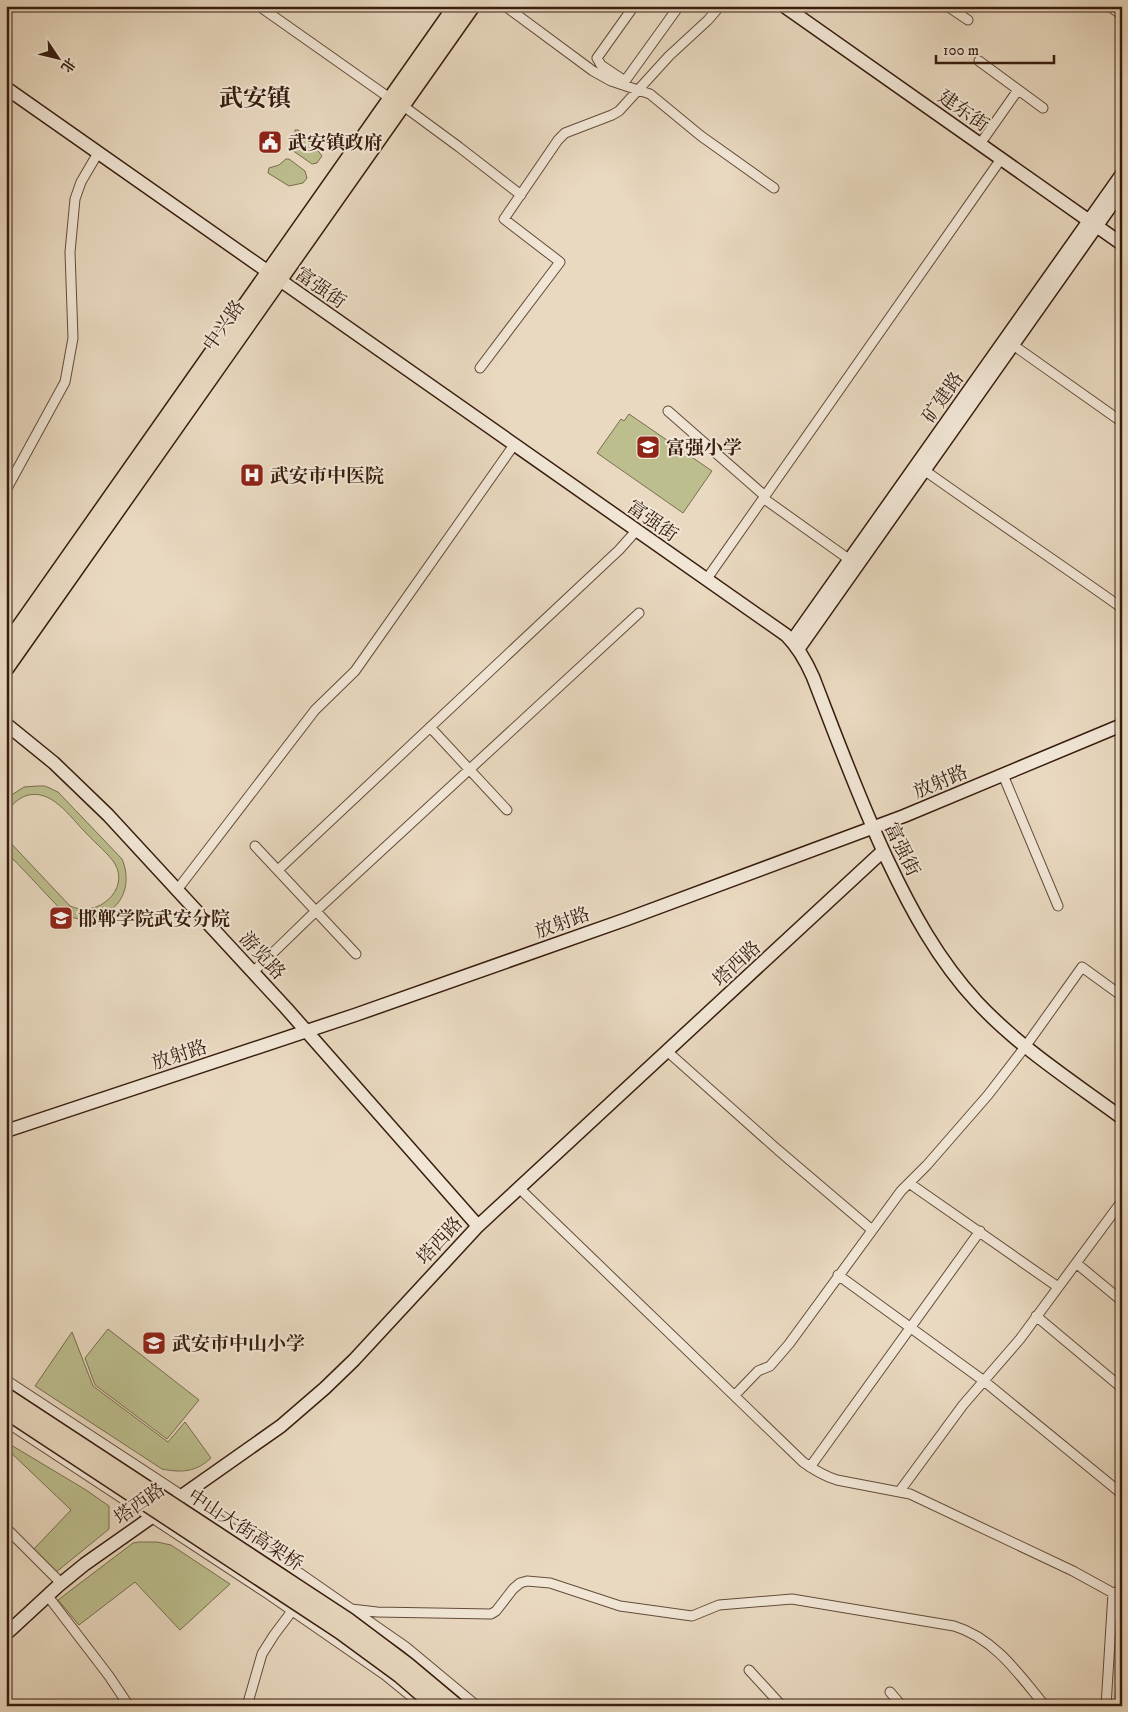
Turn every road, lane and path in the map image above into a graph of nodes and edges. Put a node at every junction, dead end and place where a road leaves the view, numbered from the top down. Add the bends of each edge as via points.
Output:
1 (258, 6) edge
2 (456, 6) edge
3 (472, 6) edge
4 (505, 6) edge
5 (634, 6) edge
6 (679, 6) edge
7 (720, 6) edge
8 (784, 6) edge
9 (947, 6) edge
10 (1109, 6) edge
11 (1122, 15) edge
12 (968, 20) dead end
13 (979, 61) dead end
14 (6, 88) edge
15 (639, 90) junction
16 (1018, 90) junction
17 (396, 102) junction
18 (1043, 108) dead end
19 (980, 144) junction
20 (98, 153) junction
21 (1001, 159) junction
22 (1122, 174) edge
23 (774, 188) dead end
24 (1122, 190) edge
25 (521, 195) junction
26 (1093, 224) junction
27 (1122, 244) edge
28 (274, 277) junction
29 (1013, 345) junction
30 (480, 368) dead end
31 (668, 411) dead end
32 (1122, 422) edge
33 (514, 445) junction
34 (924, 470) junction
35 (6, 490) edge
36 (764, 497) junction
37 (636, 531) junction
38 (850, 560) junction
39 (706, 580) junction
40 (1122, 608) edge
41 (639, 613) dead end
42 (796, 645) junction
43 (6, 646) edge
44 (6, 668) edge
45 (6, 724) edge
46 (1122, 725) edge
47 (430, 727) junction
48 (469, 769) junction
49 (1003, 775) junction
50 (507, 810) dead end
51 (873, 828) junction
52 (255, 846) dead end
53 (884, 851) junction
54 (278, 870) junction
55 (177, 890) junction
56 (1058, 906) dead end
57 (316, 911) junction
58 (356, 954) dead end
59 (253, 972) junction
60 (1122, 996) edge
61 (306, 1031) junction
62 (1025, 1047) junction
63 (668, 1052) junction
64 (1122, 1118) edge
65 (6, 1131) edge
66 (909, 1183) junction
67 (519, 1188) junction
68 (1122, 1201) edge
69 (478, 1226) junction
70 (872, 1230) junction
71 (980, 1231) junction
72 (1076, 1263) junction
73 (838, 1275) junction
74 (1058, 1287) junction
75 (1122, 1301) edge
76 (1036, 1316) junction
77 (911, 1327) junction
78 (6, 1380) edge
79 (984, 1381) junction
80 (1122, 1388) edge
81 (6, 1396) edge
82 (735, 1396) junction
83 (6, 1411) edge
84 (6, 1422) edge
85 (810, 1467) junction
86 (898, 1492) junction
87 (1122, 1494) edge
88 (183, 1495) junction
89 (152, 1517) junction
90 (6, 1528) edge
91 (61, 1583) junction
92 (1118, 1591) edge
93 (47, 1595) junction
94 (350, 1609) junction
95 (292, 1611) junction
96 (6, 1634) edge
97 (749, 1670) dead end
98 (890, 1692) dead end
99 (129, 1706) edge
100 (247, 1706) edge
101 (423, 1706) edge
102 (436, 1706) edge
103 (456, 1706) edge
104 (477, 1706) edge
105 (782, 1706) edge
106 (902, 1706) edge
107 (1045, 1706) edge
108 (1106, 1706) edge

1 - 17 street
2 - 17 main road, 中兴路
3 - 17 main road, 中兴路
4 - 15 street via 593,71
5 - 6 street via 597,58 601,65 625,81
7 - 15 street
8 - 19 street, 建东街
9 - 12 street
10 - 11 street
13 - 16 street
14 - 20 street, 富强街
15 - 23 street via 656,98 701,136
15 - 25 street via 612,115 565,133
16 - 18 street
16 - 19 street
17 - 25 street
17 - 28 main road, 中兴路
19 - 21 street, 建东街
20 - 28 street, 富强街
20 - 35 street via 80,182 75,199 70,252 73,338 65,382
21 - 26 street, 建东街
21 - 36 street
22 - 26 street, 矿建路
24 - 26 street, 矿建路
25 - 30 street via 504,219 560,262
26 - 27 street, 建东街
26 - 29 street, 矿建路
26 - 38 street, 矿建路
28 - 33 street, 富强街
28 - 43 main road, 中兴路
28 - 44 main road, 中兴路
29 - 32 street
29 - 34 street, 矿建路
31 - 36 street
33 - 37 street, 富强街
33 - 55 street via 355,671 315,710
34 - 40 street
34 - 42 street, 矿建路
36 - 38 street
36 - 39 street
37 - 39 street, 富强街
37 - 47 street
38 - 42 street, 矿建路
39 - 42 street, 富强街
41 - 48 street
42 - 51 street, 富强街 via 813,677
45 - 55 street, 游览路 via 54,763
46 - 49 street, 放射路
47 - 48 street
47 - 54 street
48 - 50 street
48 - 57 street
49 - 51 street, 放射路
49 - 56 street
51 - 53 street, 富强街
51 - 61 street, 放射路 via 627,919
52 - 54 street
53 - 62 street, 富强街 via 920,923 943,960 977,1002
53 - 63 street, 塔西路
54 - 57 street
55 - 59 street, 游览路
57 - 58 street
57 - 59 street
59 - 61 street, 游览路
60 - 62 street via 1082,968
61 - 65 street, 放射路
61 - 69 street, 游览路
62 - 64 street, 富强街
62 - 66 street via 988,1095
63 - 67 street, 塔西路
63 - 70 street
66 - 70 street
66 - 71 street
67 - 69 street, 塔西路
67 - 82 street
68 - 72 street
69 - 88 street, 塔西路 via 325,1388 281,1426
70 - 73 street
71 - 74 street
71 - 77 street
72 - 74 street
72 - 75 street
73 - 77 street
73 - 82 street via 770,1366 758,1371
74 - 76 street
76 - 79 street
76 - 80 street
77 - 79 street
77 - 85 street
78 - 88 street
79 - 86 street
79 - 87 street
81 - 103 main road, 中山大街高架桥, bridge via 347,1620
82 - 85 street
83 - 102 main road, 中山大街高架桥, bridge via 340,1631
84 - 89 street
85 - 86 street via 827,1477
86 - 92 street via 910,1494
88 - 89 street, 塔西路
88 - 94 street
89 - 91 street, 塔西路
89 - 95 street
90 - 91 street
91 - 93 street, 塔西路
92 - 108 street
93 - 96 street, 塔西路
93 - 99 street
94 - 104 street via 406,1647
94 - 107 street via 491,1614 513,1589 527,1581 550,1583 620,1606 692,1616 720,1605 792,1599 954,1626 974,1633 993,1647
95 - 100 street via 262,1654
95 - 101 street via 385,1675
97 - 105 street
98 - 106 street

